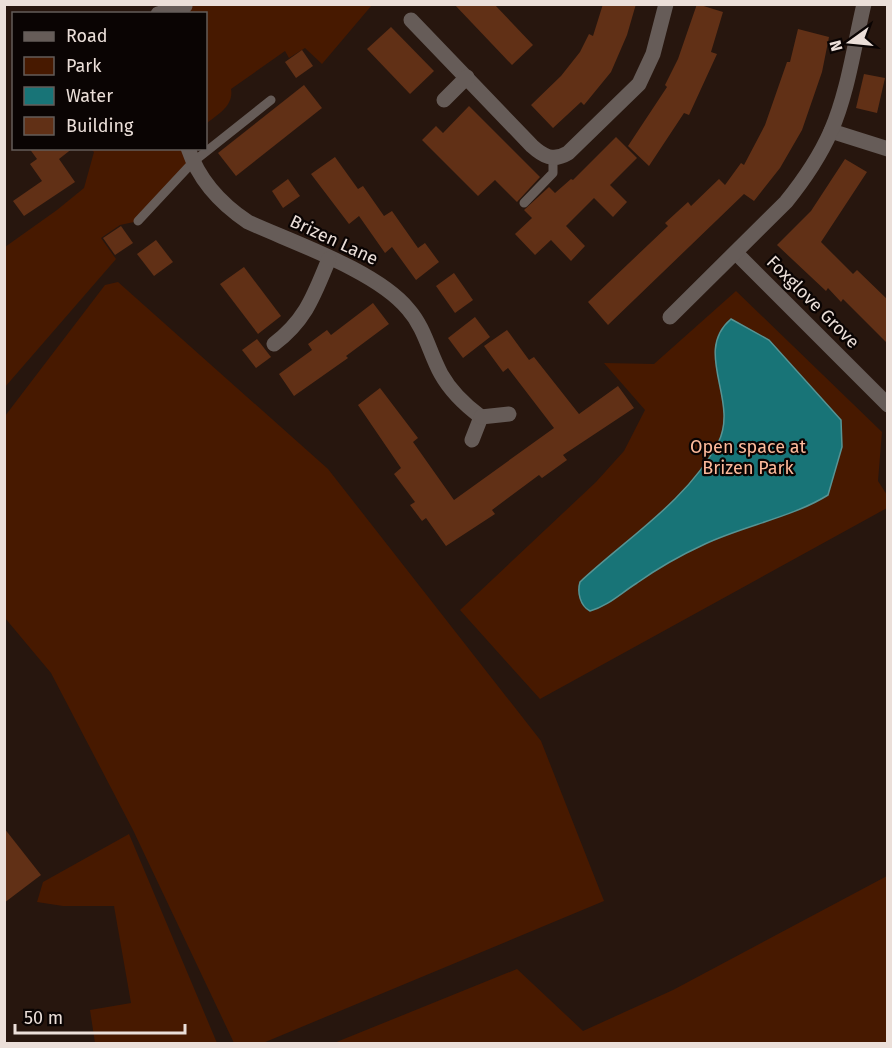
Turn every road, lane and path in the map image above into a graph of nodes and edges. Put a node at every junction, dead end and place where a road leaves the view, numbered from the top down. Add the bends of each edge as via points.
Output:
1 (666, 4) edge
2 (864, 4) edge
3 (185, 8) edge
4 (167, 12) edge
5 (411, 21) dead end
6 (467, 78) junction
7 (271, 100) dead end
8 (444, 100) dead end
9 (831, 131) junction
10 (207, 143) edge
11 (888, 149) edge
12 (190, 155) edge
13 (553, 158) junction
14 (524, 203) dead end
15 (138, 221) dead end
16 (736, 253) junction
17 (329, 259) junction
18 (670, 317) dead end
19 (274, 344) dead end
20 (888, 405) edge
21 (509, 414) dead end
22 (481, 417) junction
23 (472, 440) dead end

1 - 13 street via 653,54 639,84 568,153
2 - 9 street
3 - 4 street
5 - 6 street
6 - 8 street
6 - 13 street via 532,146
7 - 10 lane
9 - 11 street
9 - 16 street via 792,195
12 - 15 lane
12 - 17 street, Brizen Lane via 203,180 231,211
13 - 14 lane via 553,173
16 - 18 street
16 - 20 street, Foxglove Grove
17 - 19 street via 294,329
17 - 22 street, Brizen Lane via 374,278 407,306 451,390
21 - 22 street
22 - 23 street

